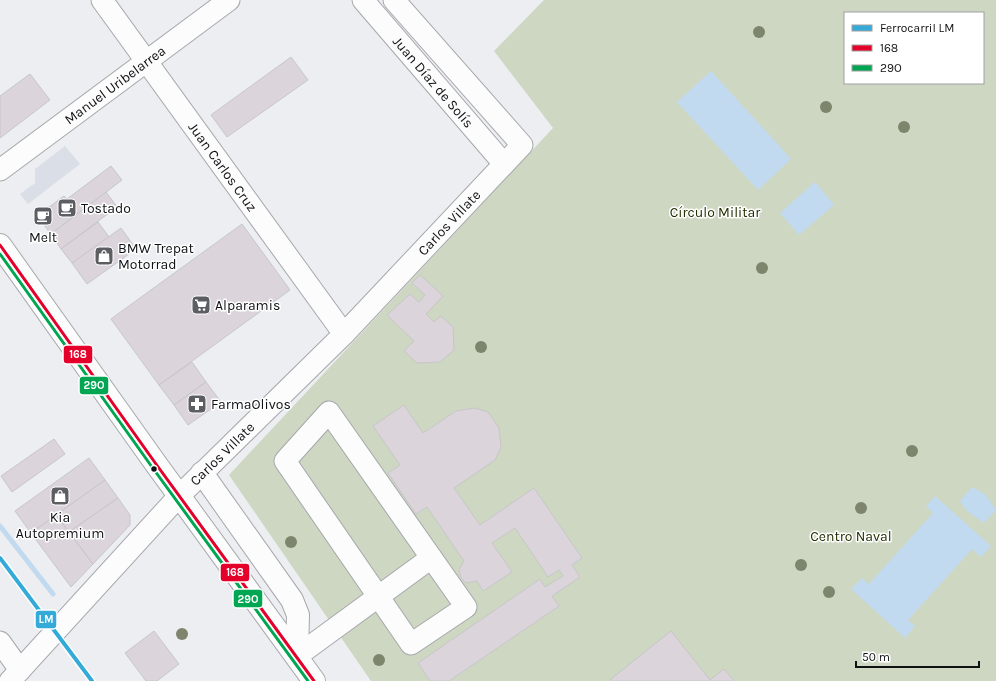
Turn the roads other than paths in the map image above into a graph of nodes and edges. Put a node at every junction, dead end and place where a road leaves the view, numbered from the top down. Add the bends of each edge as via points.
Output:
1 (102, 0) edge
2 (229, 0) edge
3 (363, 0) edge
4 (394, 0) edge
5 (146, 63) junction
6 (522, 145) joint
7 (504, 164) junction
8 (0, 170) edge
9 (0, 245) edge
10 (344, 334) junction
11 (202, 473) junction
12 (179, 496) junction
13 (431, 558) junction
14 (378, 596) junction
15 (0, 642) edge
16 (297, 656) junction
17 (15, 676) edge
18 (314, 681) edge

1 - 5 street, Juan Carlos Cruz
2 - 5 street, Manuel Uribelarrea
3 - 7 street, Juan Díaz de Solís
4 - 6 street, Juan Díaz de Solís
5 - 8 street, Manuel Uribelarrea
5 - 10 street, Juan Carlos Cruz
6 - 7 street, Carlos Villate
7 - 10 street, Carlos Villate
9 - 12 main road
10 - 11 street, Carlos Villate
11 - 12 street, Carlos Villate
11 - 16 main road via 292,600 298,615
12 - 16 main road
12 - 17 street, Carlos Villate
13 - 14 street
13 - 14 street via 466,607 411,644
13 - 14 street via 329,412 285,461
14 - 16 street
15 - 17 street
16 - 18 main road

